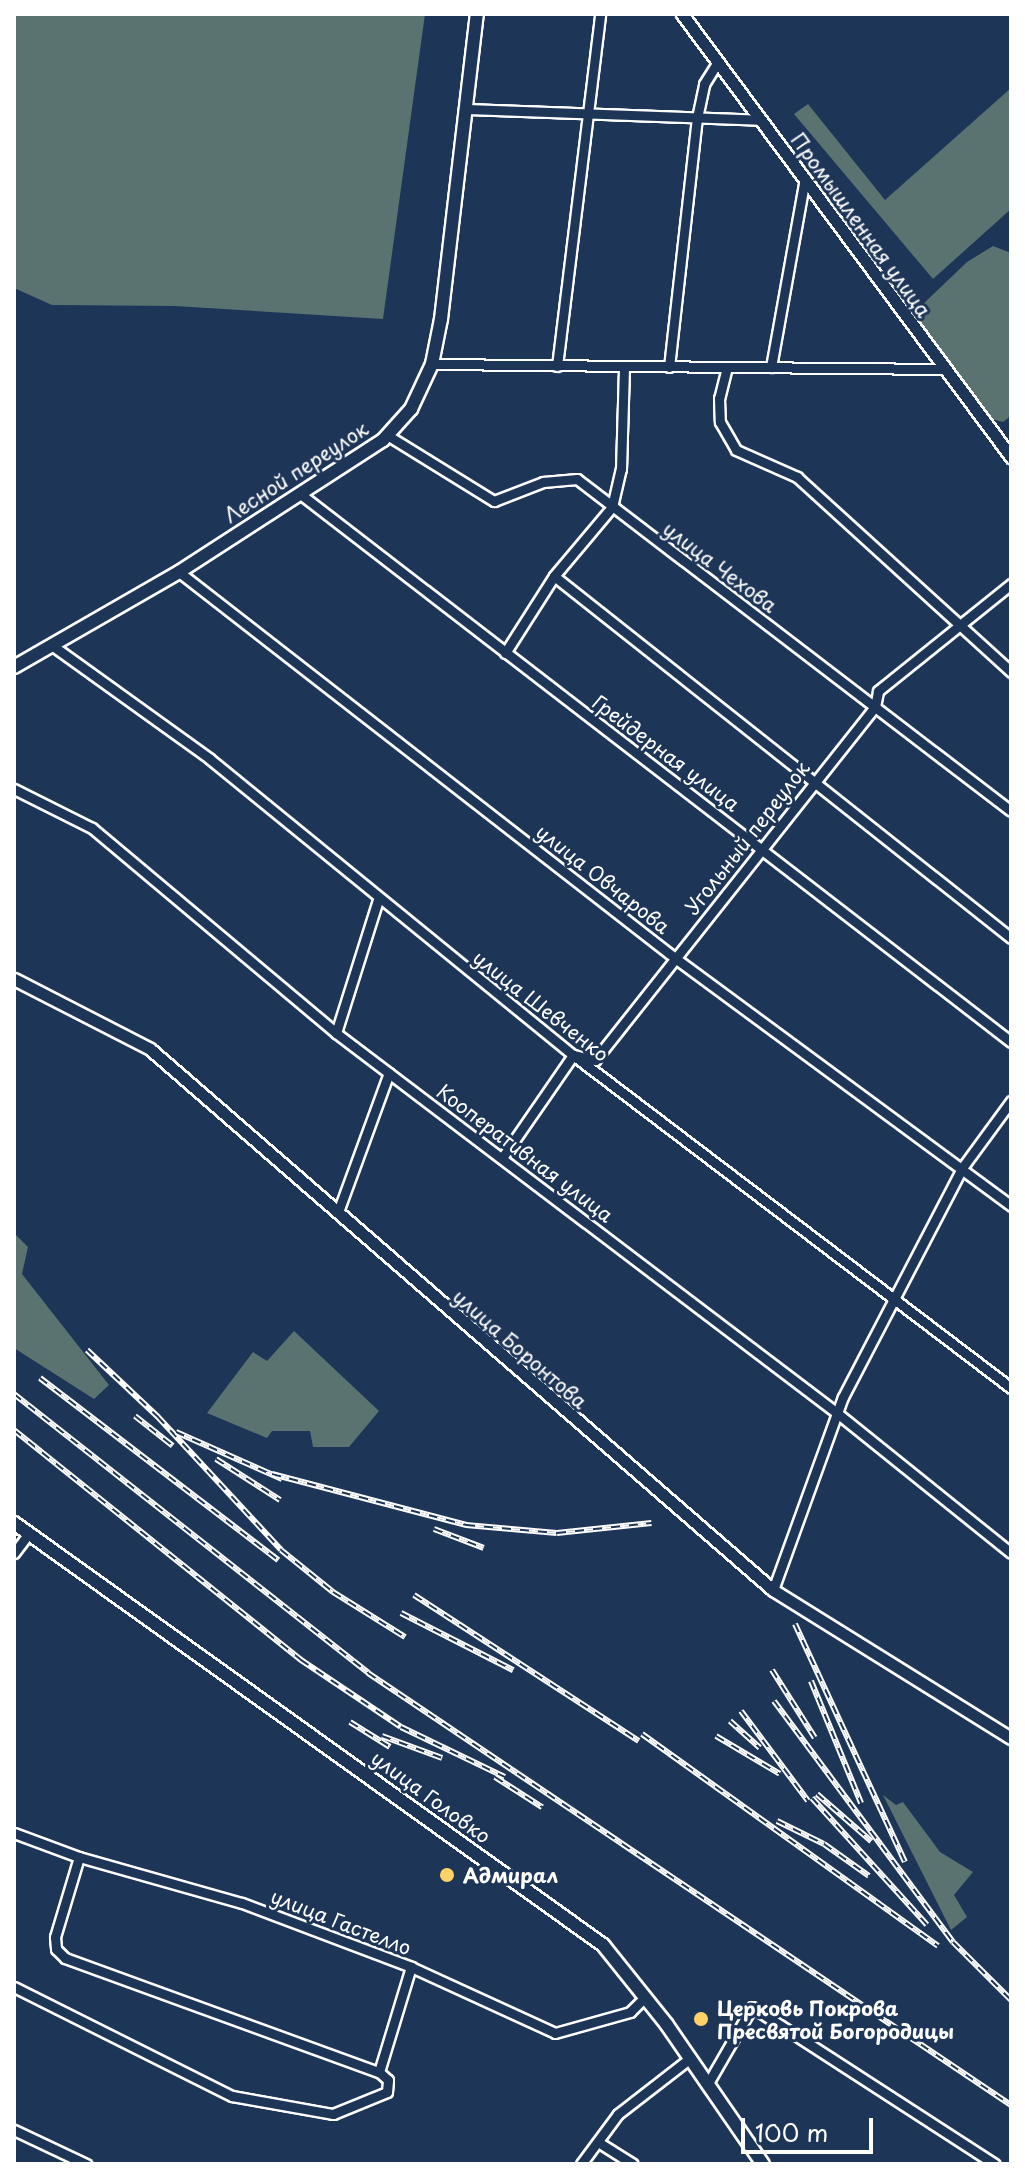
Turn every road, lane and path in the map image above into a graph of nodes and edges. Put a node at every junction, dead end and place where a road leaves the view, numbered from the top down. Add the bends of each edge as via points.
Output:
1 (477, 14) edge
2 (600, 14) edge
3 (682, 14) edge
4 (717, 63) junction
5 (465, 109) junction
6 (585, 113) junction
7 (697, 118) junction
8 (762, 120) junction
9 (805, 178) junction
10 (432, 364) junction
11 (557, 366) junction
12 (669, 367) junction
13 (727, 367) junction
14 (771, 367) junction
15 (624, 368) junction
16 (942, 369) junction
17 (387, 435) junction
18 (1011, 457) edge
19 (299, 493) junction
20 (612, 507) junction
21 (179, 572) junction
22 (554, 576) junction
23 (1011, 584) edge
24 (963, 626) junction
25 (53, 646) junction
26 (505, 653) junction
27 (14, 667) edge
28 (1011, 672) edge
29 (875, 707) junction
30 (813, 783) junction
31 (14, 789) edge
32 (1011, 811) edge
33 (761, 849) junction
34 (378, 900) junction
35 (1011, 938) edge
36 (675, 958) junction
37 (14, 979) edge
38 (336, 1033) junction
39 (1011, 1042) edge
40 (573, 1055) junction
41 (389, 1073) junction
42 (1011, 1101) edge
43 (502, 1158) junction
44 (962, 1168) junction
45 (1011, 1206) edge
46 (338, 1212) junction
47 (894, 1298) junction
48 (1011, 1388) edge
49 (837, 1413) junction
50 (14, 1523) edge
51 (29, 1533) junction
52 (14, 1553) edge
53 (1011, 1553) edge
54 (773, 1590) junction
55 (1011, 1738) edge
56 (14, 1833) edge
57 (79, 1857) junction
58 (411, 1967) junction
59 (14, 1987) edge
60 (645, 1997) junction
61 (689, 2059) junction
62 (379, 2072) junction
63 (707, 2085) junction
64 (14, 2130) edge
65 (598, 2142) junction
66 (86, 2164) edge
67 (581, 2164) edge
68 (633, 2164) edge
69 (763, 2164) edge
70 (995, 2164) edge

1 - 5 main road, Лесной переулок
2 - 6 street
3 - 4 street, Промышленная улица
4 - 7 street via 704,84
4 - 8 street, Промышленная улица
5 - 6 street
5 - 10 main road, Лесной переулок
6 - 7 street
6 - 11 street
7 - 8 street
7 - 12 street
8 - 9 street, Промышленная улица
9 - 14 street
9 - 16 street, Промышленная улица
10 - 11 street
10 - 17 main road, Лесной переулок via 411,409
11 - 15 street
12 - 13 street
12 - 15 street
13 - 14 street
13 - 24 street via 719,398 720,422 736,450 797,477
14 - 16 street
15 - 20 street via 621,469
16 - 18 street, Промышленная улица
17 - 19 main road, Лесной переулок
17 - 20 street, улица Чехова via 494,501 543,482 577,479
19 - 21 main road, Лесной переулок
19 - 26 street, Грейдерная улица
20 - 22 street
20 - 29 street, улица Чехова
21 - 25 main road, Лесной переулок
21 - 36 street, улица Овчарова
22 - 26 street
22 - 30 street
23 - 24 street, Угольный переулок
24 - 28 street
24 - 29 street, Угольный переулок via 878,691
25 - 27 main road, Лесной переулок
25 - 34 street, улица Шевченко via 210,759
26 - 33 street, Грейдерная улица
29 - 30 street, Угольный переулок
29 - 32 street, улица Чехова
30 - 33 street, Угольный переулок
30 - 35 street
31 - 38 street, Кооперативная улица via 92,828
33 - 36 street, Угольный переулок
33 - 39 street, Грейдерная улица
34 - 38 street
34 - 40 street, улица Шевченко
36 - 40 street, Угольный переулок via 595,1060
36 - 44 street, улица Овчарова
37 - 46 street, улица Боронтова via 150,1049
38 - 41 street, Кооперативная улица
40 - 43 street
40 - 47 street, улица Шевченко
41 - 43 street, Кооперативная улица
41 - 46 street
42 - 44 street
43 - 49 street, Кооперативная улица
44 - 45 street, улица Овчарова
44 - 47 street
46 - 54 street, улица Боронтова
47 - 48 street, улица Шевченко
47 - 49 street
49 - 53 street, Кооперативная улица
49 - 54 street
50 - 51 main road, улица Головко
51 - 52 street
51 - 60 main road, улица Головко via 603,1945
54 - 55 street, улица Боронтова
56 - 57 street, улица Гастелло
57 - 58 street, улица Гастелло via 242,1903
57 - 62 street via 55,1937 56,1949 65,1958
58 - 60 street, улица Гастелло via 555,2033 630,2012
58 - 62 street
59 - 62 street via 190,2077 260,2104 333,2114 387,2092 388,2080
60 - 61 main road, улица Головко
61 - 63 main road, улица Головко
61 - 65 street via 641,2093
63 - 69 main road, улица Головко
63 - 70 street via 752,2007
64 - 66 street
65 - 67 street
65 - 68 street

